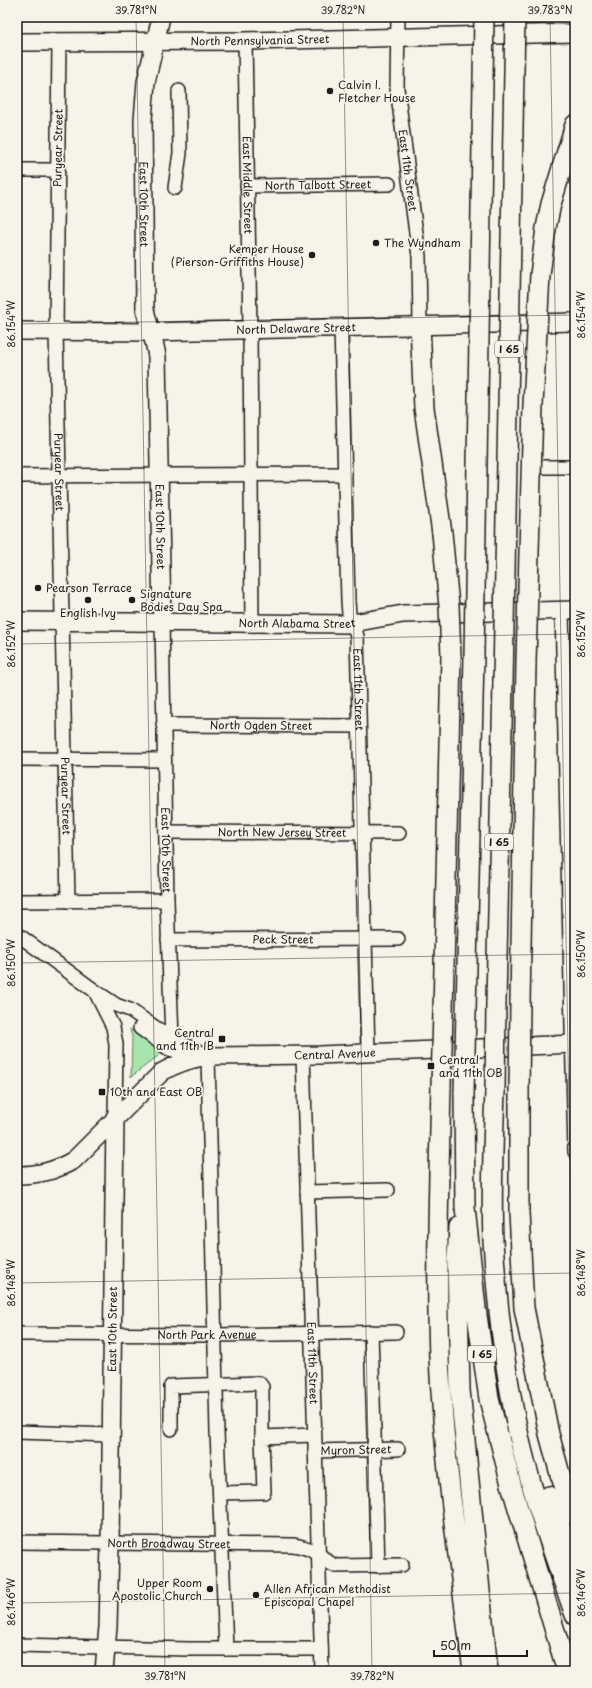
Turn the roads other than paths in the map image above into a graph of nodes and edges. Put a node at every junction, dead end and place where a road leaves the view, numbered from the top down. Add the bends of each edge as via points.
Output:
1 (161, 17) edge
2 (398, 17) edge
3 (484, 17) edge
4 (515, 17) edge
5 (575, 33) edge
6 (398, 37) junction
7 (245, 41) junction
8 (17, 42) edge
9 (59, 42) junction
10 (155, 42) junction
11 (179, 92) dead end
12 (575, 124) edge
13 (17, 170) edge
14 (58, 170) junction
15 (389, 184) dead end
16 (247, 186) junction
17 (175, 188) dead end
18 (575, 322) edge
19 (420, 324) junction
20 (342, 327) junction
21 (250, 329) junction
22 (17, 331) edge
23 (56, 331) junction
24 (151, 332) junction
25 (542, 467) dead end
26 (575, 467) edge
27 (160, 474) junction
28 (345, 474) junction
29 (59, 475) junction
30 (251, 475) junction
31 (17, 476) edge
32 (568, 610) edge
33 (17, 621) edge
34 (63, 621) junction
35 (162, 621) junction
36 (252, 622) junction
37 (353, 623) junction
38 (570, 724) edge
39 (163, 725) junction
40 (359, 726) junction
41 (17, 759) edge
42 (65, 759) junction
43 (164, 760) junction
44 (571, 829) edge
45 (166, 832) junction
46 (399, 833) dead end
47 (362, 834) junction
48 (167, 900) junction
49 (17, 901) edge
50 (68, 901) junction
51 (17, 934) edge
52 (572, 934) edge
53 (365, 939) junction
54 (398, 939) dead end
55 (168, 940) junction
56 (95, 992) junction
57 (116, 1005) junction
58 (172, 1039) junction
59 (573, 1044) edge
60 (368, 1052) junction
61 (303, 1054) junction
62 (208, 1056) junction
63 (116, 1117) junction
64 (575, 1152) edge
65 (464, 1171) junction
66 (17, 1175) edge
67 (388, 1190) dead end
68 (308, 1192) junction
69 (498, 1298) junction
70 (371, 1332) junction
71 (396, 1332) dead end
72 (17, 1334) edge
73 (312, 1334) junction
74 (113, 1335) junction
75 (215, 1336) junction
76 (216, 1385) junction
77 (171, 1429) dead end
78 (17, 1432) edge
79 (111, 1435) junction
80 (314, 1435) junction
81 (262, 1437) junction
82 (375, 1449) junction
83 (398, 1449) dead end
84 (315, 1451) junction
85 (220, 1493) junction
86 (575, 1515) edge
87 (17, 1542) edge
88 (110, 1543) junction
89 (222, 1544) junction
90 (319, 1554) junction
91 (575, 1564) edge
92 (402, 1565) dead end
93 (378, 1566) junction
94 (575, 1615) edge
95 (553, 1625) junction
96 (17, 1645) edge
97 (106, 1646) junction
98 (321, 1648) junction
99 (226, 1649) junction
100 (104, 1671) edge
101 (322, 1671) edge
102 (473, 1671) edge
103 (488, 1671) edge
104 (563, 1671) edge
105 (566, 1671) edge

1 - 10 main road, East 10th Street
2 - 6 street, East 11th Street
3 - 65 highway, I 65, bridge
4 - 69 highway, I 65, bridge via 496,1003 493,1239
5 - 6 main road, North Pennsylvania Street
6 - 7 main road, North Pennsylvania Street
6 - 19 street, East 11th Street via 396,88 419,256
7 - 10 main road, North Pennsylvania Street
7 - 16 street, East Middle Street
8 - 9 main road, North Pennsylvania Street
9 - 10 main road, North Pennsylvania Street
9 - 14 street, Puryear Street
10 - 24 main road, East 10th Street via 144,98 142,133 145,309
11 - 17 street via 180,153
12 - 86 highway, bridge via 551,204 540,275 533,406 520,1003 520,1213 524,1308 549,1434
13 - 14 street
14 - 23 street, Puryear Street
15 - 16 street, North Talbott Street
16 - 21 street, East Middle Street
18 - 19 main road, North Delaware Street
19 - 20 main road, North Delaware Street
19 - 102 highway, bridge via 424,408 450,606 451,656 441,1086 439,1359
20 - 21 main road, North Delaware Street
20 - 28 street, East 11th Street
21 - 24 main road, North Delaware Street
21 - 30 street, East Middle Street
22 - 23 main road, North Delaware Street
23 - 24 main road, North Delaware Street
23 - 29 street, Puryear Street
24 - 27 main road, East 10th Street via 157,357
25 - 26 street
27 - 29 street
27 - 30 street
27 - 35 main road, East 10th Street
28 - 30 street
28 - 37 street, East 11th Street via 348,601
29 - 31 street
29 - 34 street, Puryear Street
30 - 36 street, East Middle Street
32 - 37 main road, North Alabama Street via 403,614
32 - 38 street
33 - 34 main road, North Alabama Street
34 - 35 main road, North Alabama Street
34 - 42 street, Puryear Street
35 - 36 main road, North Alabama Street
35 - 39 street, East 10th Street
36 - 37 main road, North Alabama Street
37 - 40 street, East 11th Street via 357,636
38 - 44 street
39 - 40 street, North Ogden Street
39 - 43 street, East 10th Street
40 - 47 street, East 11th Street
41 - 42 street
42 - 43 street
42 - 50 street, Puryear Street
43 - 45 street, East 10th Street
44 - 52 street
45 - 47 street, North New Jersey Street
45 - 48 street, East 10th Street
46 - 47 street, North New Jersey Street
47 - 53 street, East 11th Street
48 - 50 street
48 - 55 street, East 10th Street
49 - 50 street
51 - 56 street
52 - 59 street
53 - 54 street, Peck Street
53 - 55 street, Peck Street
53 - 60 street, East 11th Street
55 - 58 street, East 10th Street
56 - 57 street
56 - 63 street, East 10th Street via 105,1008 114,1032
57 - 58 street via 130,1010
57 - 62 street via 123,1015 169,1049 190,1055
58 - 62 street
59 - 60 main road, Central Avenue
59 - 64 street
60 - 61 main road, Central Avenue
61 - 62 main road, Central Avenue
61 - 68 street, East 11th Street
62 - 63 main road, Central Avenue via 191,1059 162,1072
62 - 75 street
63 - 66 main road, Central Avenue via 74,1160 45,1173
63 - 74 main road, East 10th Street
65 - 95 highway, I 65 via 465,1208 489,1399 510,1481
65 - 103 highway via 457,1259 458,1347 464,1435
67 - 68 street
68 - 73 street, East 11th Street
69 - 91 highway, I 65 via 510,1364 527,1428 556,1518
69 - 94 highway via 517,1428 545,1526
70 - 71 street, North Park Avenue
70 - 73 street, North Park Avenue
70 - 82 street
72 - 74 street, North Park Avenue
73 - 75 street, North Park Avenue
73 - 80 street, East 11th Street
74 - 75 street, North Park Avenue
74 - 79 main road, East 10th Street
75 - 76 street
76 - 77 street via 171,1386
76 - 81 street via 261,1384
76 - 85 street
78 - 79 street
79 - 88 main road, East 10th Street
80 - 81 street
80 - 84 street, East 11th Street
81 - 85 street via 264,1492
82 - 83 street, Myron Street
82 - 84 street, Myron Street
82 - 93 street
84 - 90 street, East 11th Street
85 - 89 street
87 - 88 street, North Broadway Street
88 - 89 street, North Broadway Street
88 - 97 main road, East 10th Street
89 - 90 street, North Broadway Street via 292,1545
89 - 99 street
90 - 93 street, North Broadway Street via 336,1566
90 - 98 street, East 11th Street
92 - 93 street, North Broadway Street
95 - 104 highway
95 - 105 highway, I 65
96 - 97 street
97 - 99 street
97 - 100 main road, East 10th Street
98 - 99 street
98 - 101 street, East 11th Street

